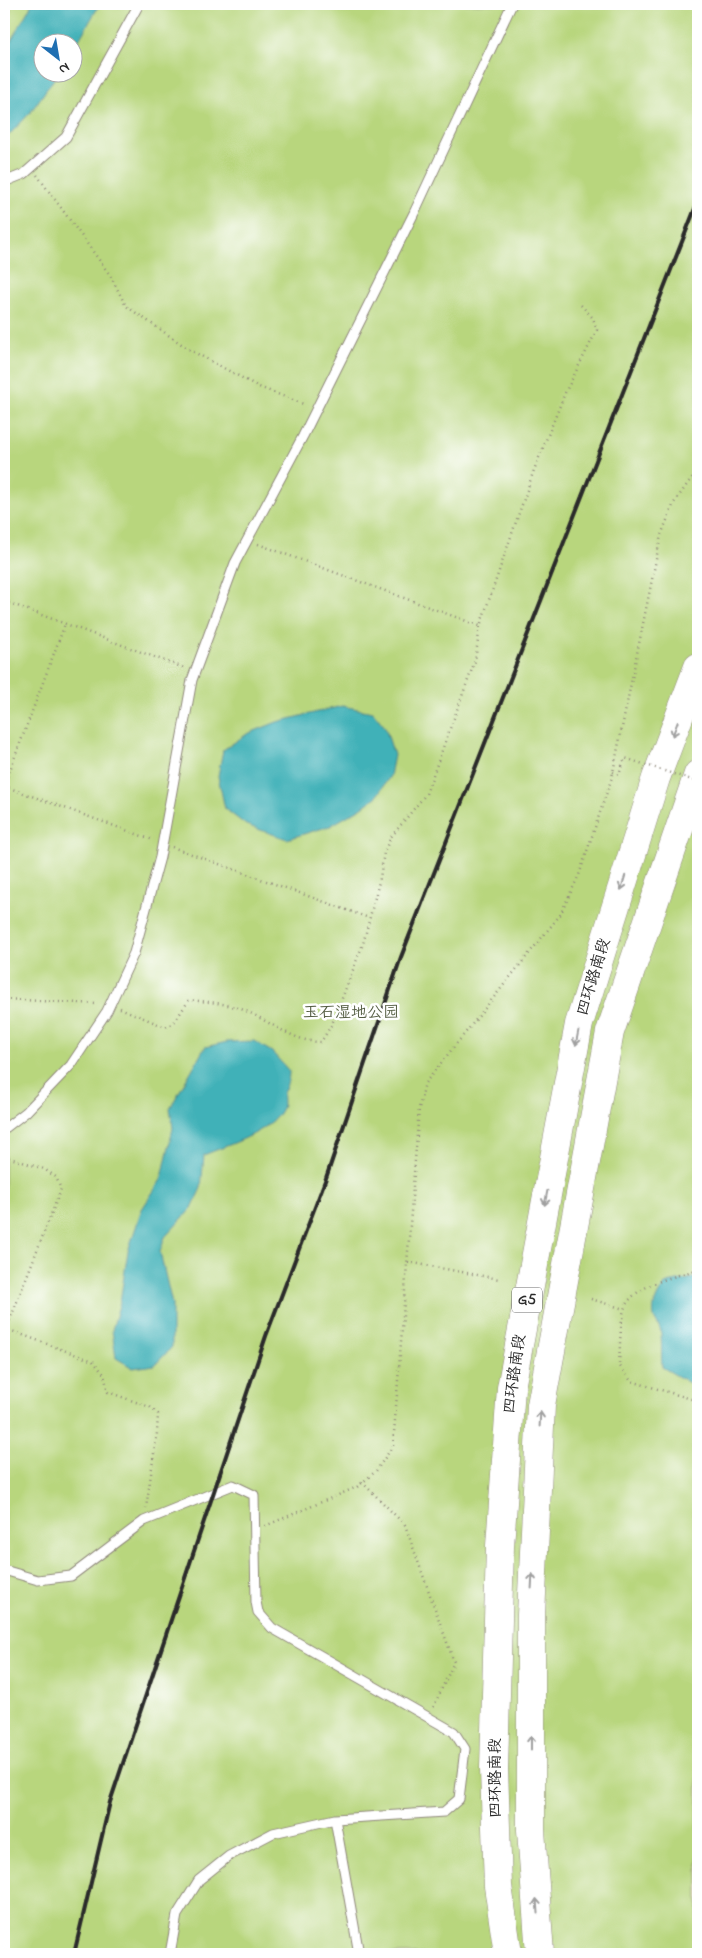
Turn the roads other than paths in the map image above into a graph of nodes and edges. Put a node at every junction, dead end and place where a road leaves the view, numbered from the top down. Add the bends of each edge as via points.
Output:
1 (139, 4) edge
2 (512, 4) edge
3 (4, 182) edge
4 (698, 667) edge
5 (698, 774) edge
6 (4, 1129) edge
7 (4, 1570) edge
8 (335, 1819) junction
9 (170, 1954) edge
10 (359, 1954) edge
11 (508, 1954) edge
12 (540, 1954) edge

1 - 3 lane via 66,137 24,174
2 - 6 lane via 414,214 235,563 192,680 163,843 134,953 110,1004 71,1065 26,1112
4 -> 11 highway, 四环路南段 / G5 via 656,778 580,1024 511,1388 500,1546 494,1769 498,1886
12 -> 5 highway, 四环路南段 / G5 via 531,1830 531,1615 541,1405 610,1032
7 - 8 lane via 38,1580 71,1576 144,1521 233,1486 254,1495 258,1612 272,1628 454,1732 465,1749 459,1799 444,1812
8 - 9 lane via 273,1834 229,1856 199,1880 177,1915
8 - 10 lane

